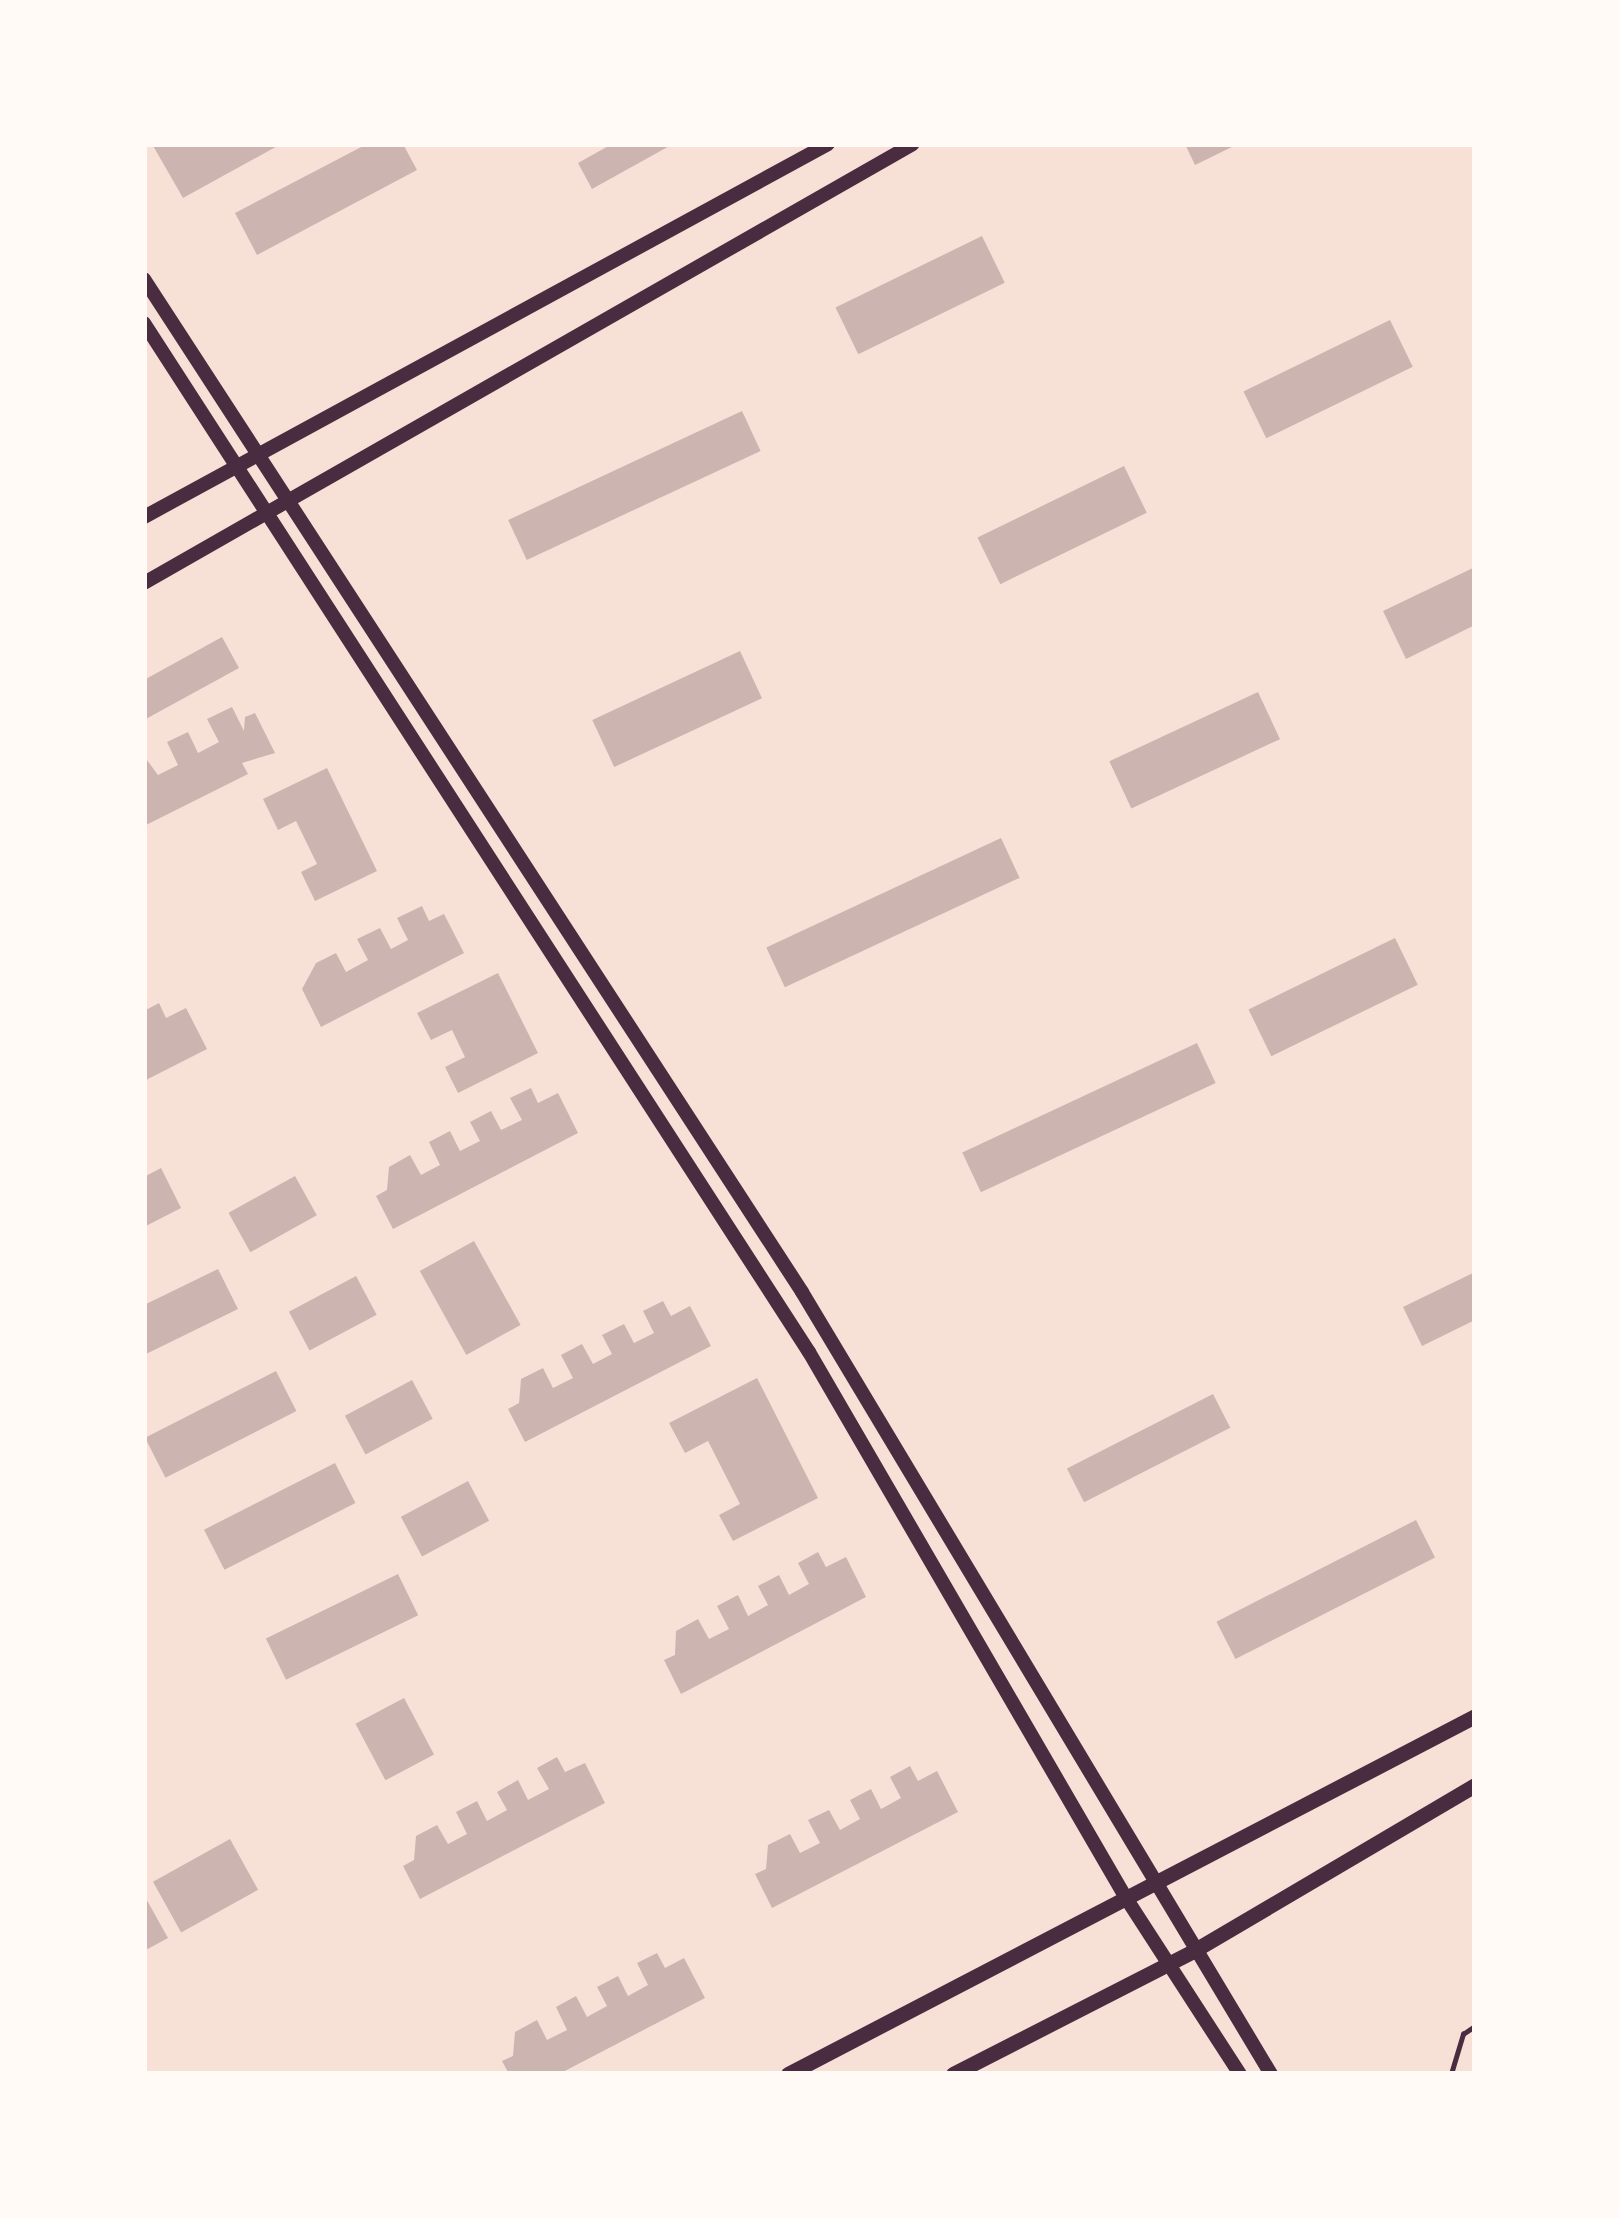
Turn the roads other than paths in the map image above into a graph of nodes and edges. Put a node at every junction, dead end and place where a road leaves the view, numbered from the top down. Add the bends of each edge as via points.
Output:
1 (828, 144) edge
2 (913, 144) edge
3 (144, 279) edge
4 (144, 323) edge
5 (256, 456) junction
6 (235, 467) junction
7 (286, 504) junction
8 (266, 515) junction
9 (144, 517) edge
10 (144, 583) edge
11 (1475, 1716) edge
12 (1475, 1785) edge
13 (1152, 1884) junction
14 (1126, 1898) junction
15 (1195, 1951) junction
16 (1169, 1963) junction
17 (1475, 2026) edge
18 (788, 2074) edge
19 (952, 2074) edge
20 (1240, 2074) edge
21 (1271, 2074) edge
22 (1450, 2074) edge

1 - 5 street
2 - 7 street
3 - 5 street
4 - 6 street
5 - 6 street
5 - 7 street
6 - 8 street
6 - 9 street
7 - 8 street
7 - 13 street via 802,1292
8 - 10 street
8 - 14 street via 809,1352
11 - 13 main road
12 - 15 main road
13 - 14 main road
13 - 15 street
14 - 16 street
14 - 18 main road
15 - 16 main road
15 - 21 street
16 - 19 main road
16 - 20 street
17 - 22 lane via 1463,2034

